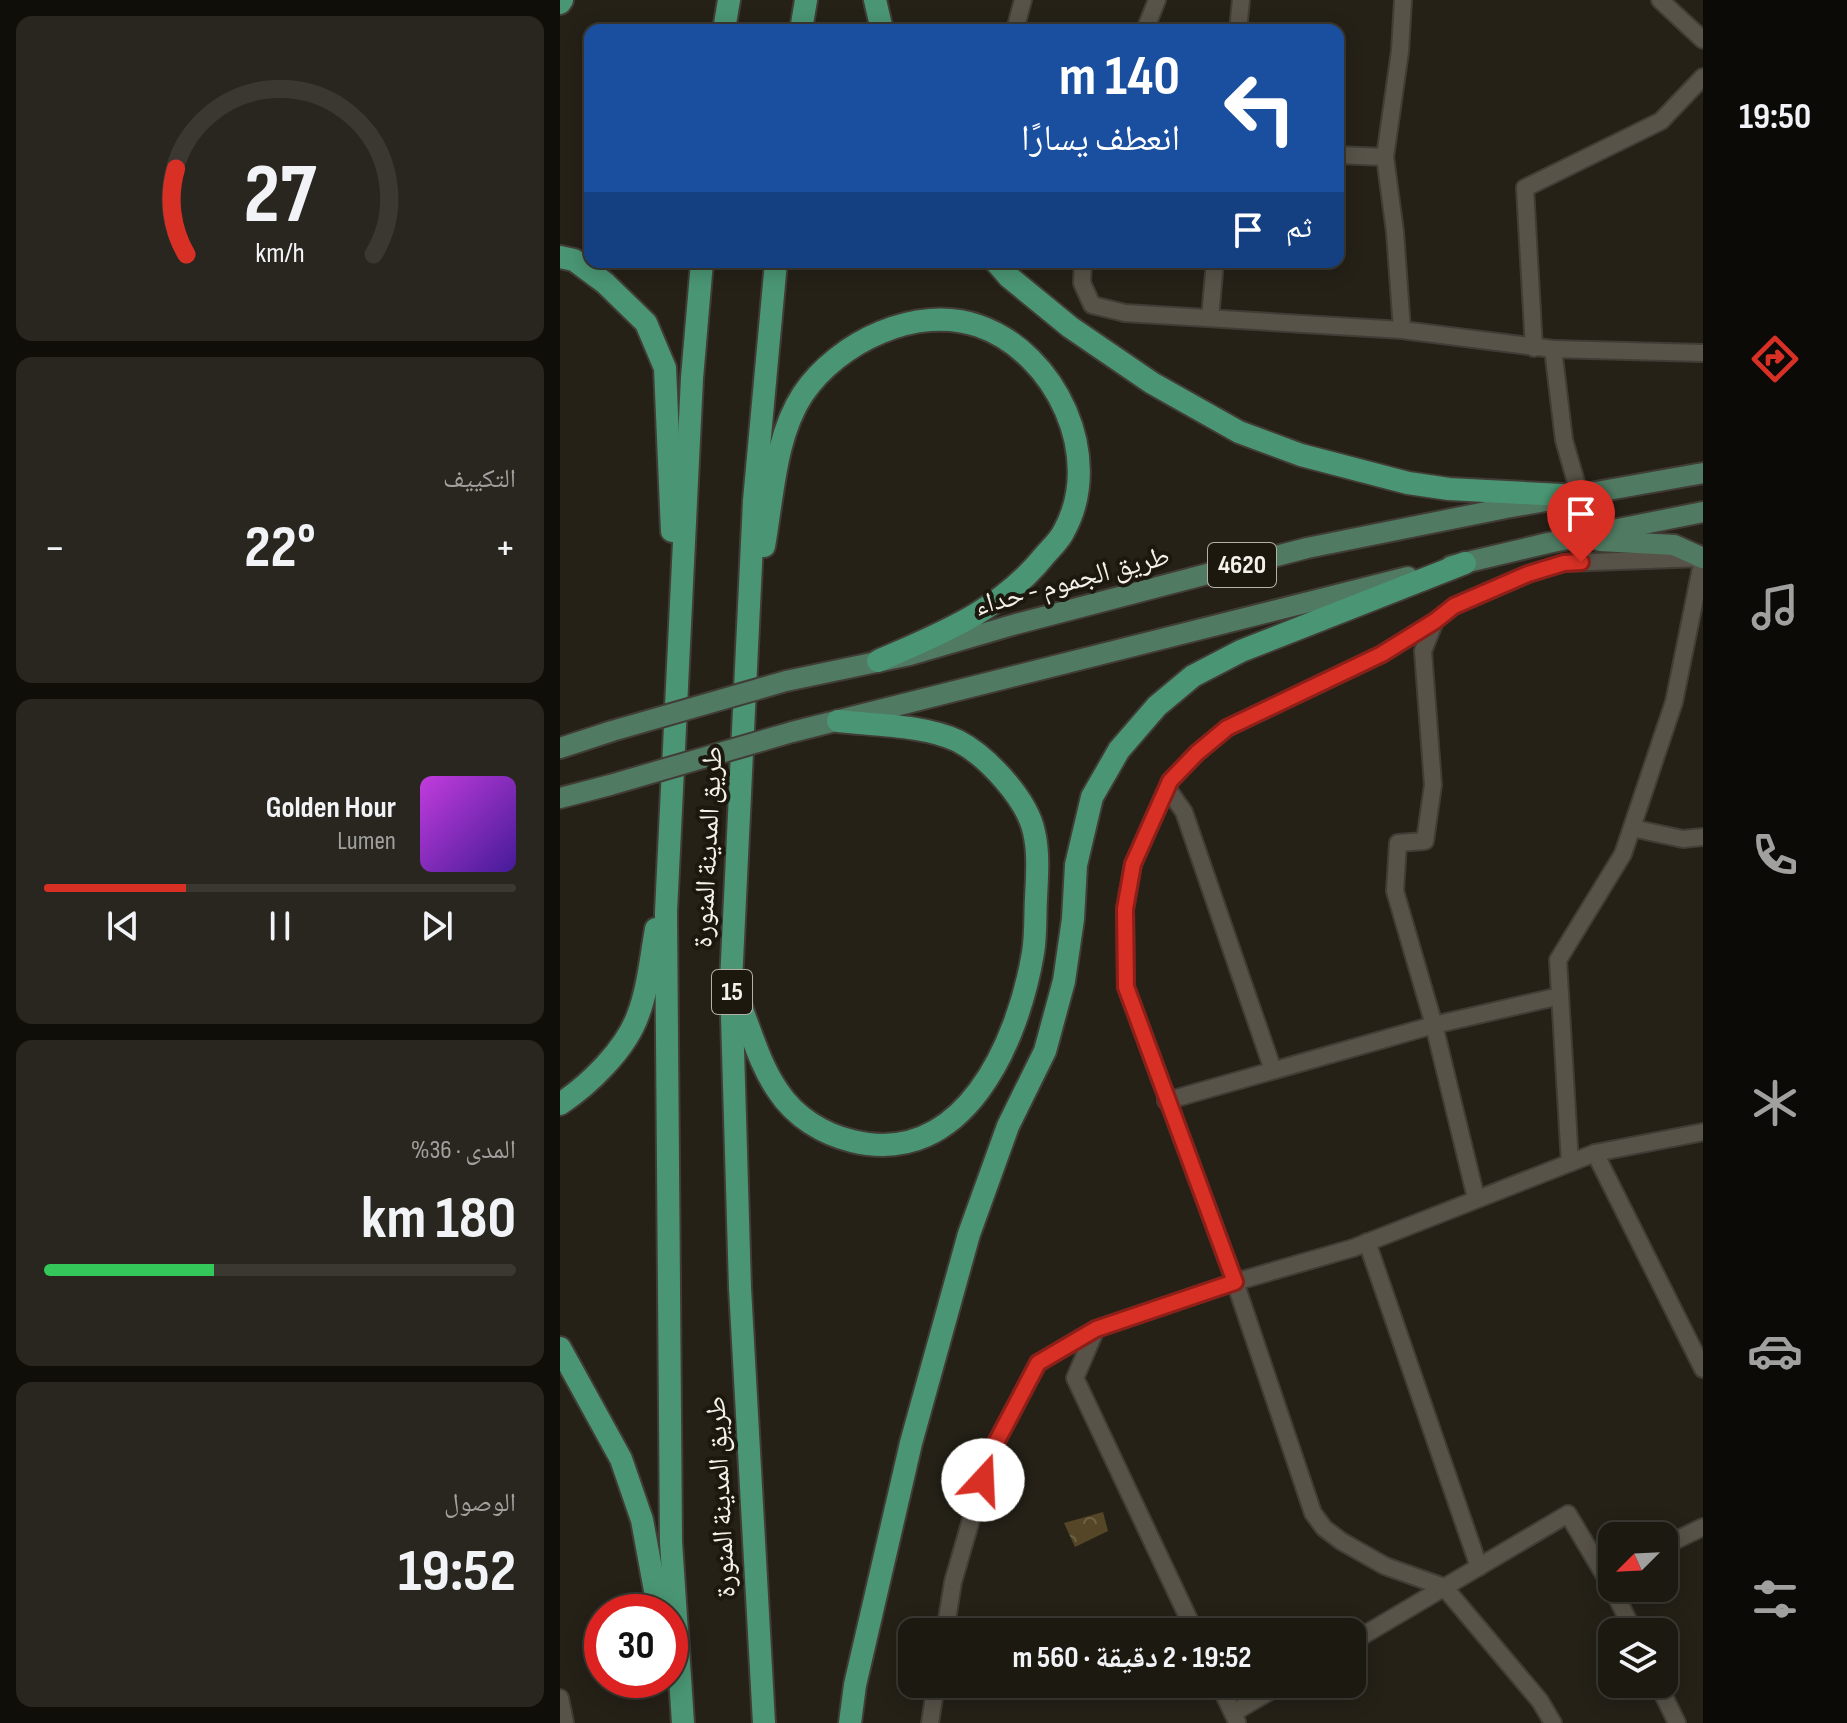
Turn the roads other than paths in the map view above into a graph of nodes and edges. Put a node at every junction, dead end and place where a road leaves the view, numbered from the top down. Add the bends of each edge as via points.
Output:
1 (729, 0) edge
2 (806, 0) edge
3 (875, 0) edge
4 (1023, 0) edge
5 (1157, 0) edge
6 (1241, 0) edge
7 (1403, 0) edge
8 (1660, 0) edge
9 (725, 24) edge
10 (802, 24) edge
11 (881, 24) edge
12 (1017, 24) edge
13 (1147, 24) edge
14 (1239, 24) edge
15 (1703, 40) edge
16 (1703, 77) edge
17 (1344, 155) edge
18 (1385, 157) junction
19 (560, 257) edge
20 (584, 267) edge
21 (585, 268) edge
22 (701, 268) edge
23 (775, 268) edge
24 (1001, 268) edge
25 (1083, 268) edge
26 (1214, 268) edge
27 (1210, 318) junction
28 (1402, 330) junction
29 (1534, 348) junction
30 (1553, 349) junction
31 (1703, 353) edge
32 (1703, 473) edge
33 (1580, 496) junction
34 (1703, 512) edge
35 (1564, 539) junction
36 (1703, 558) edge
37 (1465, 563) junction
38 (1435, 621) junction
39 (748, 629) junction
40 (878, 661) junction
41 (679, 681) junction
42 (838, 721) junction
43 (560, 748) edge
44 (1167, 788) junction
45 (560, 798) edge
46 (1632, 828) junction
47 (1703, 837) edge
48 (669, 857) junction
49 (731, 982) junction
50 (1560, 996) junction
51 (1434, 1025) junction
52 (1273, 1070) junction
53 (1166, 1101) junction
54 (560, 1104) edge
55 (1703, 1132) edge
56 (1595, 1153) junction
57 (1570, 1163) junction
58 (1476, 1198) junction
59 (1367, 1242) junction
60 (1235, 1282) junction
61 (1096, 1329) junction
62 (560, 1348) edge
63 (1703, 1369) edge
64 (1703, 1527) edge
65 (1678, 1539) edge
66 (1598, 1561) edge
67 (1479, 1567) junction
68 (1444, 1587) junction
69 (656, 1594) edge
70 (947, 1618) edge
71 (1188, 1618) edge
72 (1366, 1634) edge
73 (560, 1698) edge
74 (676, 1698) edge
75 (934, 1698) edge
76 (1226, 1698) edge
77 (1263, 1698) edge
78 (1665, 1698) edge
79 (1235, 1718) edge
80 (565, 1723) edge
81 (682, 1723) edge
82 (764, 1723) edge
83 (850, 1723) edge
84 (930, 1723) edge
85 (1553, 1723) edge
86 (1677, 1723) edge

1 - 9 highway
2 - 10 highway
3 - 11 highway
4 - 12 street
5 - 13 street
6 - 14 street
7 - 18 street
8 - 15 street
16 - 29 street via 1661,121 1525,188
17 - 18 street
18 - 28 street
19 - 20 highway
21 - 41 highway via 646,323 665,368
22 - 41 highway, طريق المدينة المنورة
23 - 39 highway, طريق المدينة المنورة / 15
24 - 33 highway via 1070,327 1152,383 1239,432 1301,455 1408,483
25 - 27 street via 1082,283 1092,305 1125,313
26 - 27 street
27 - 28 street
28 - 29 street
29 - 30 street
30 - 31 street
30 - 33 street via 1564,440
32 - 33 main road, طريق الجموم - حداء / 4620
33 - 40 main road, طريق الجموم - حداء / 4620 via 1307,548
34 - 35 main road, 4620
35 - 36 main road via 1655,542
35 - 37 main road, 4620
36 - 38 street via 1564,563 1454,606
36 - 46 street via 1674,702
37 - 42 main road, 4620
37 - 83 highway via 1241,651 1193,676 1157,706 1119,750 1092,797 1076,865 1064,981 1045,1051 1008,1126 969,1234 911,1443
38 - 44 street via 1382,654 1227,728
38 - 51 street via 1423,651 1433,785 1425,841 1398,843 1395,891
39 - 40 highway via 784,433 803,394 838,354 879,332 933,319 978,325 1016,346 1044,374 1064,405 1078,467 1075,501 1064,532 1007,595 965,623
39 - 49 highway, طريق المدينة المنورة / 15
40 - 43 main road, طريق الجموم - حداء / 4620, bridge via 786,681
41 - 48 highway, طريق المدينة المنورة
42 - 45 main road, 4620, bridge
42 - 49 highway via 956,740 1000,775 1018,800 1034,830 1037,869 1034,951 1017,1020 986,1085 951,1122 918,1139 874,1146 835,1137 800,1117 785,1100 761,1058
44 - 52 street via 1184,812
44 - 53 street via 1133,864 1123,952 1126,987
46 - 47 street via 1683,839
46 - 50 street via 1623,854 1558,960
48 - 54 highway via 638,1017 609,1062
48 - 81 highway, طريق المدينة المنورة via 671,1542
49 - 82 highway, طريق المدينة المنورة / 15 via 740,1288
50 - 51 street
50 - 57 street
51 - 52 street
51 - 58 street
52 - 53 street
53 - 60 street
55 - 56 street
56 - 57 street
56 - 63 street
57 - 58 street
58 - 59 street
59 - 60 street
59 - 67 street
60 - 61 street
60 - 68 street via 1313,1513 1341,1541 1385,1566
61 - 70 street via 1038,1363 990,1454
61 - 71 street via 1075,1378
62 - 69 highway via 621,1459 642,1520
64 - 65 street
66 - 67 street via 1568,1514
67 - 68 street
68 - 72 street
68 - 85 street
73 - 80 street
74 - 81 highway
75 - 84 street
76 - 79 street
77 - 79 street
78 - 86 street

